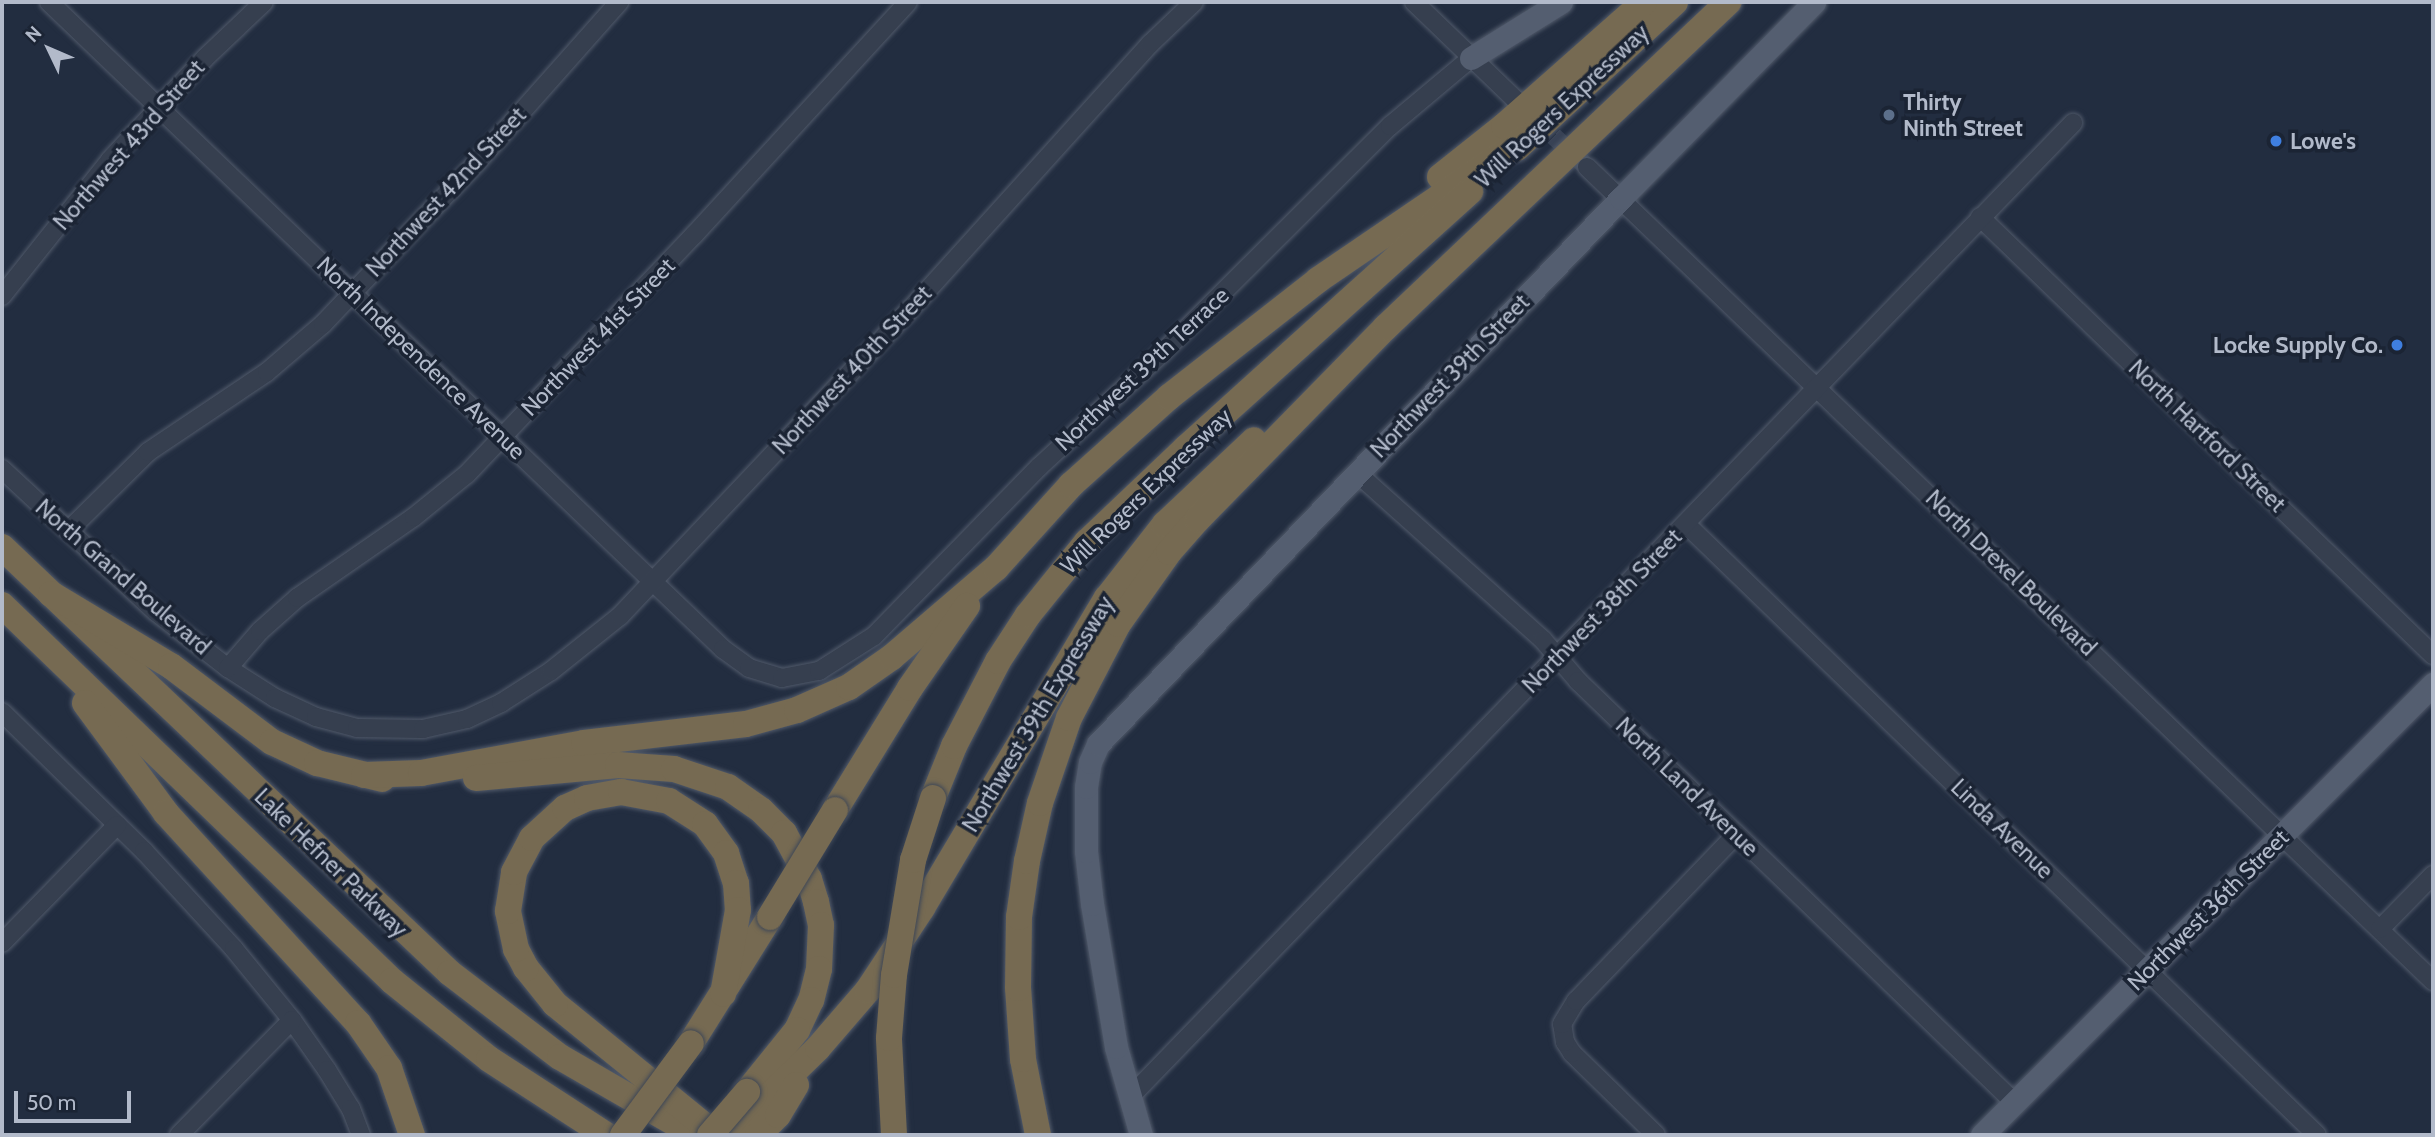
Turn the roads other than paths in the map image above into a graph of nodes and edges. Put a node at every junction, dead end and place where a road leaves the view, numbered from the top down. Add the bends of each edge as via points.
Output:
1 (49, 2) edge
2 (264, 2) edge
3 (619, 2) edge
4 (908, 2) edge
5 (1194, 2) edge
6 (1415, 2) edge
7 (1561, 2) edge
8 (1644, 2) edge
9 (1675, 2) edge
10 (1728, 2) edge
11 (1739, 2) edge
12 (1814, 2) edge
13 (1696, 32) junction
14 (1471, 58) junction
15 (1517, 101) dead end
16 (159, 107) junction
17 (2073, 123) dead end
18 (1530, 136) junction
19 (1587, 167) tunnel mouth
20 (1621, 198) junction
21 (1980, 218) junction
22 (1318, 281) junction
23 (353, 293) junction
24 (2, 296) edge
25 (1385, 327) junction
26 (1817, 387) junction
27 (503, 436) junction
28 (2, 469) edge
29 (1357, 473) junction
30 (1686, 524) junction
31 (69, 530) junction
32 (2, 547) edge
33 (996, 568) junction
34 (653, 582) junction
35 (51, 594) junction
36 (2, 606) edge
37 (43, 645) junction
38 (2433, 655) edge
39 (1557, 657) junction
40 (228, 668) junction
41 (811, 674) joint
42 (2433, 684) edge
43 (486, 711) joint
44 (2, 712) edge
45 (365, 775) junction
46 (117, 825) junction
47 (1736, 835) junction
48 (2283, 835) junction
49 (2433, 875) edge
50 (2380, 929) junction
51 (2, 943) edge
52 (2148, 971) junction
53 (2433, 981) edge
54 (723, 994) junction
55 (292, 1020) junction
56 (1130, 1097) junction
57 (764, 1103) junction
58 (2015, 1103) junction
59 (599, 1132) edge
60 (179, 1135) edge
61 (360, 1135) edge
62 (412, 1135) edge
63 (623, 1135) edge
64 (695, 1135) edge
65 (710, 1135) edge
66 (717, 1135) edge
67 (729, 1135) edge
68 (758, 1135) edge
69 (894, 1135) edge
70 (1038, 1135) edge
71 (1141, 1135) edge
72 (1656, 1135) edge
73 (1982, 1135) edge
74 (2317, 1135) edge

1 - 16 street, North Independence Avenue
2 - 16 street, Northwest 43rd Street
3 - 23 street, Northwest 42nd Street
4 - 27 street, Northwest 41st Street
5 - 34 street, Northwest 40th Street via 1150,44 906,314
6 - 14 street
7 - 14 main road
8 - 22 highway
9 - 18 highway, Will Rogers Expressway
10 - 13 highway, Will Rogers Expressway
11 - 13 highway
12 - 20 main road, Northwest 39th Street
13 - 25 highway, Will Rogers Expressway
14 - 15 street
14 - 41 street, Northwest 39th Terrace via 1390,126 1162,353 1038,467 883,627 844,657
16 - 23 street, North Independence Avenue
16 - 24 street, Northwest 43rd Street via 87,187
17 - 21 street, Northwest 38th Street
18 - 22 highway
18 - 69 highway, Will Rogers Expressway, bridge via 1087,541 1028,615 998,662 954,746 913,860 889,1038
19 - 20 street, North Drexel Boulevard
20 - 26 street, North Drexel Boulevard
20 - 29 main road, Northwest 39th Street
21 - 26 street, Northwest 38th Street
21 - 38 street, North Hartford Street
22 - 33 highway via 1120,439
23 - 27 street, North Independence Avenue
23 - 31 street, Northwest 42nd Street via 285,359 148,452
25 - 57 highway, Northwest 39th Expressway via 1211,478 1143,549 1096,615 868,990
25 - 70 highway, Will Rogers Expressway via 1169,552 1118,624 1069,718 1040,803 1019,918 1023,1059
26 - 30 street, Northwest 38th Street
26 - 48 street, North Drexel Boulevard
27 - 34 street, North Independence Avenue
27 - 40 street, Northwest 41st Street via 441,498 297,598
28 - 31 street, North Grand Boulevard
29 - 39 street, North Land Avenue
29 - 56 main road, Northwest 39th Street via 1109,730 1092,756 1085,813 1092,904 1105,994
30 - 39 street, Northwest 38th Street
30 - 52 street, Linda Avenue
31 - 40 street, North Grand Boulevard via 156,612
32 - 35 highway, Lake Hefner Parkway
33 - 45 highway via 874,670 787,714 746,724 584,743 422,773
33 - 54 highway, bridge via 922,670
34 - 41 street, North Independence Avenue via 749,668 774,677
34 - 43 street, Northwest 40th Street via 579,651
35 - 45 highway via 171,666 272,742 317,763
35 - 64 highway, Lake Hefner Parkway via 450,973 560,1056
36 - 37 highway, Lake Hefner Parkway
37 - 59 highway, Lake Hefner Parkway via 392,981 481,1052
37 - 62 highway via 166,813 358,1023 389,1068
39 - 47 street, North Land Avenue
39 - 56 street, Northwest 38th Street
40 - 43 street, North Grand Boulevard via 296,709 357,728 422,729
42 - 48 main road, Northwest 36th Street
44 - 46 street
45 - 57 highway via 412,782 590,766 652,766 717,782 761,810 784,833 809,879 819,914 821,946 814,990
46 - 51 street
46 - 55 street via 191,900
47 - 58 street, North Land Avenue
47 - 72 street via 1564,1017 1562,1027 1572,1053
48 - 50 street, North Drexel Boulevard
48 - 52 main road, Northwest 36th Street
49 - 50 street
50 - 53 street, North Drexel Boulevard
52 - 58 main road, Northwest 36th Street
52 - 74 street, Linda Avenue
54 - 63 highway, bridge
54 - 66 highway via 738,911 736,883 726,853 705,824 669,800 621,792 587,798 565,808 532,838 514,872 508,911 516,949 526,968 555,1004
55 - 60 street
55 - 61 street via 341,1092
56 - 71 main road
57 - 65 highway, bridge
57 - 67 highway
57 - 68 highway
58 - 73 main road, Northwest 36th Street

